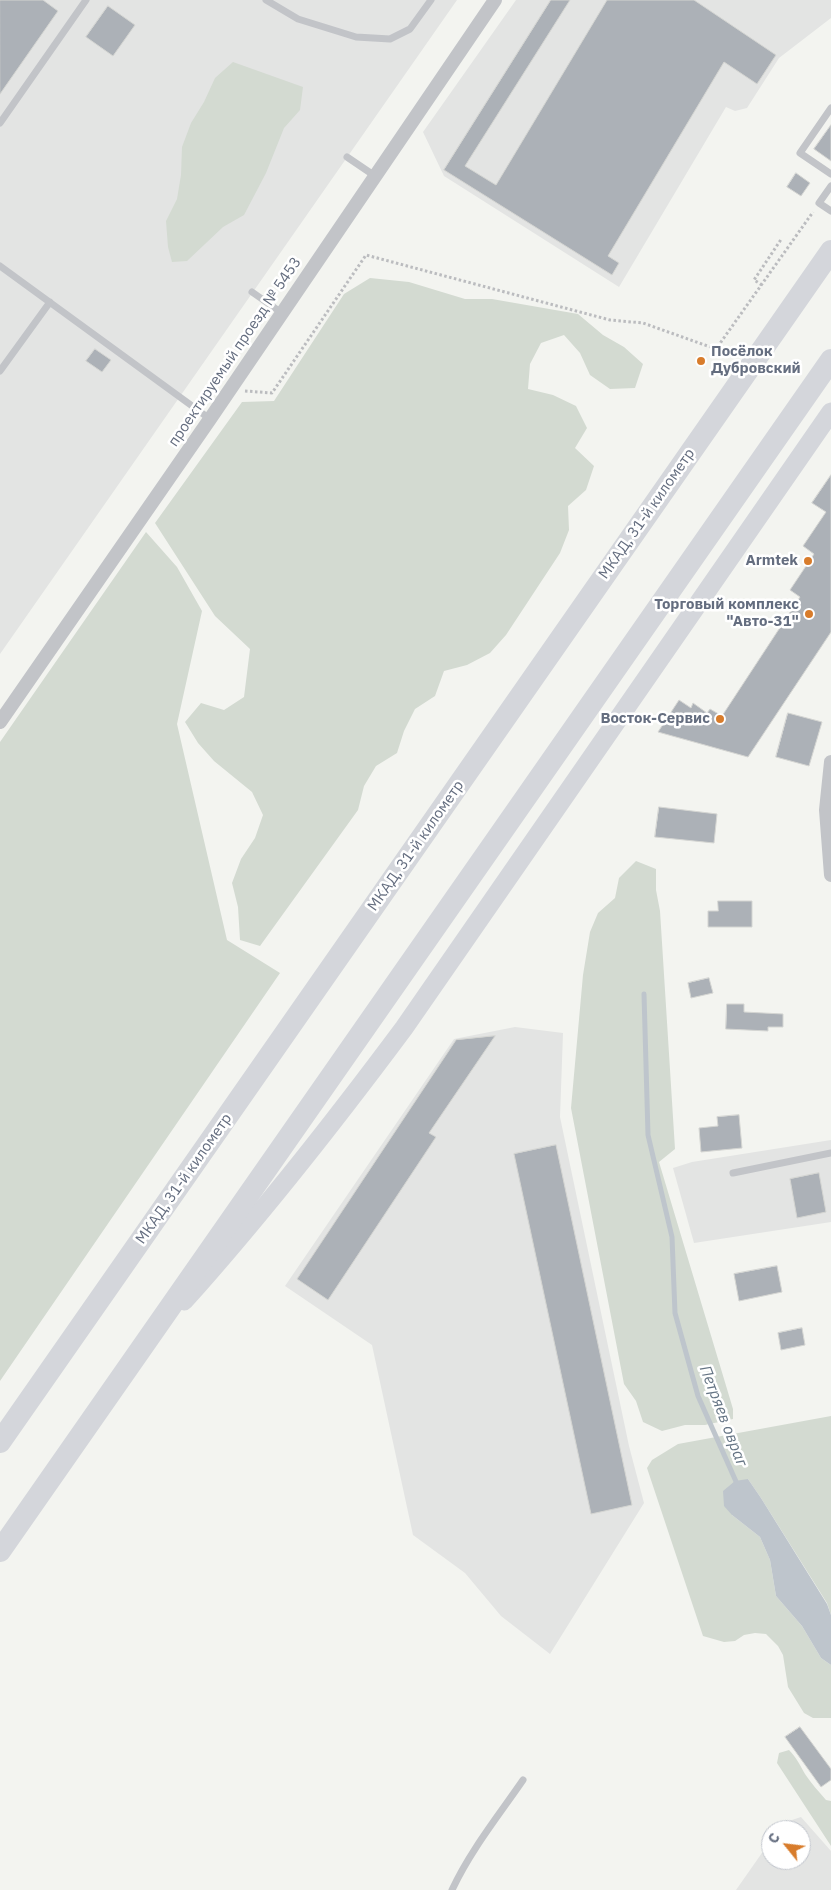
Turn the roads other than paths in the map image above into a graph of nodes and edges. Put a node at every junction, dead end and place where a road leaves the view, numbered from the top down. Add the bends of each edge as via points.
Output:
1 (86, 0) edge
2 (266, 0) edge
3 (431, 0) edge
4 (495, 0) edge
5 (831, 108) edge
6 (0, 123) edge
7 (347, 157) dead end
8 (831, 174) edge
9 (375, 176) junction
10 (831, 186) edge
11 (831, 211) edge
12 (831, 250) edge
13 (0, 266) edge
14 (252, 292) dead end
15 (50, 302) junction
16 (282, 313) junction
17 (831, 360) edge
18 (0, 371) edge
19 (828, 418) edge
20 (210, 419) junction
21 (0, 722) edge
22 (831, 762) edge
23 (831, 875) edge
24 (831, 1153) edge
25 (733, 1173) dead end
26 (135, 1357) junction
27 (0, 1442) edge
28 (0, 1551) edge
29 (523, 1780) dead end
30 (452, 1890) edge

1 - 6 lane
2 - 3 lane via 298,19 356,37 390,38 410,30
4 - 9 street, проектируемый проезд № 5453
5 - 8 lane via 800,153
7 - 9 lane
9 - 16 street, проектируемый проезд № 5453
10 - 11 lane via 819,203
12 - 27 highway, МКАД, 31-й километр
13 - 15 lane
14 - 16 lane
15 - 18 lane
15 - 20 lane
16 - 20 street, проектируемый проезд № 5453
17 - 26 highway
19 - 26 main road via 404,1028 341,1113 235,1244
20 - 21 street, проектируемый проезд № 5453
22 - 23 street via 826,810
24 - 25 lane
26 - 28 highway
29 - 30 lane

